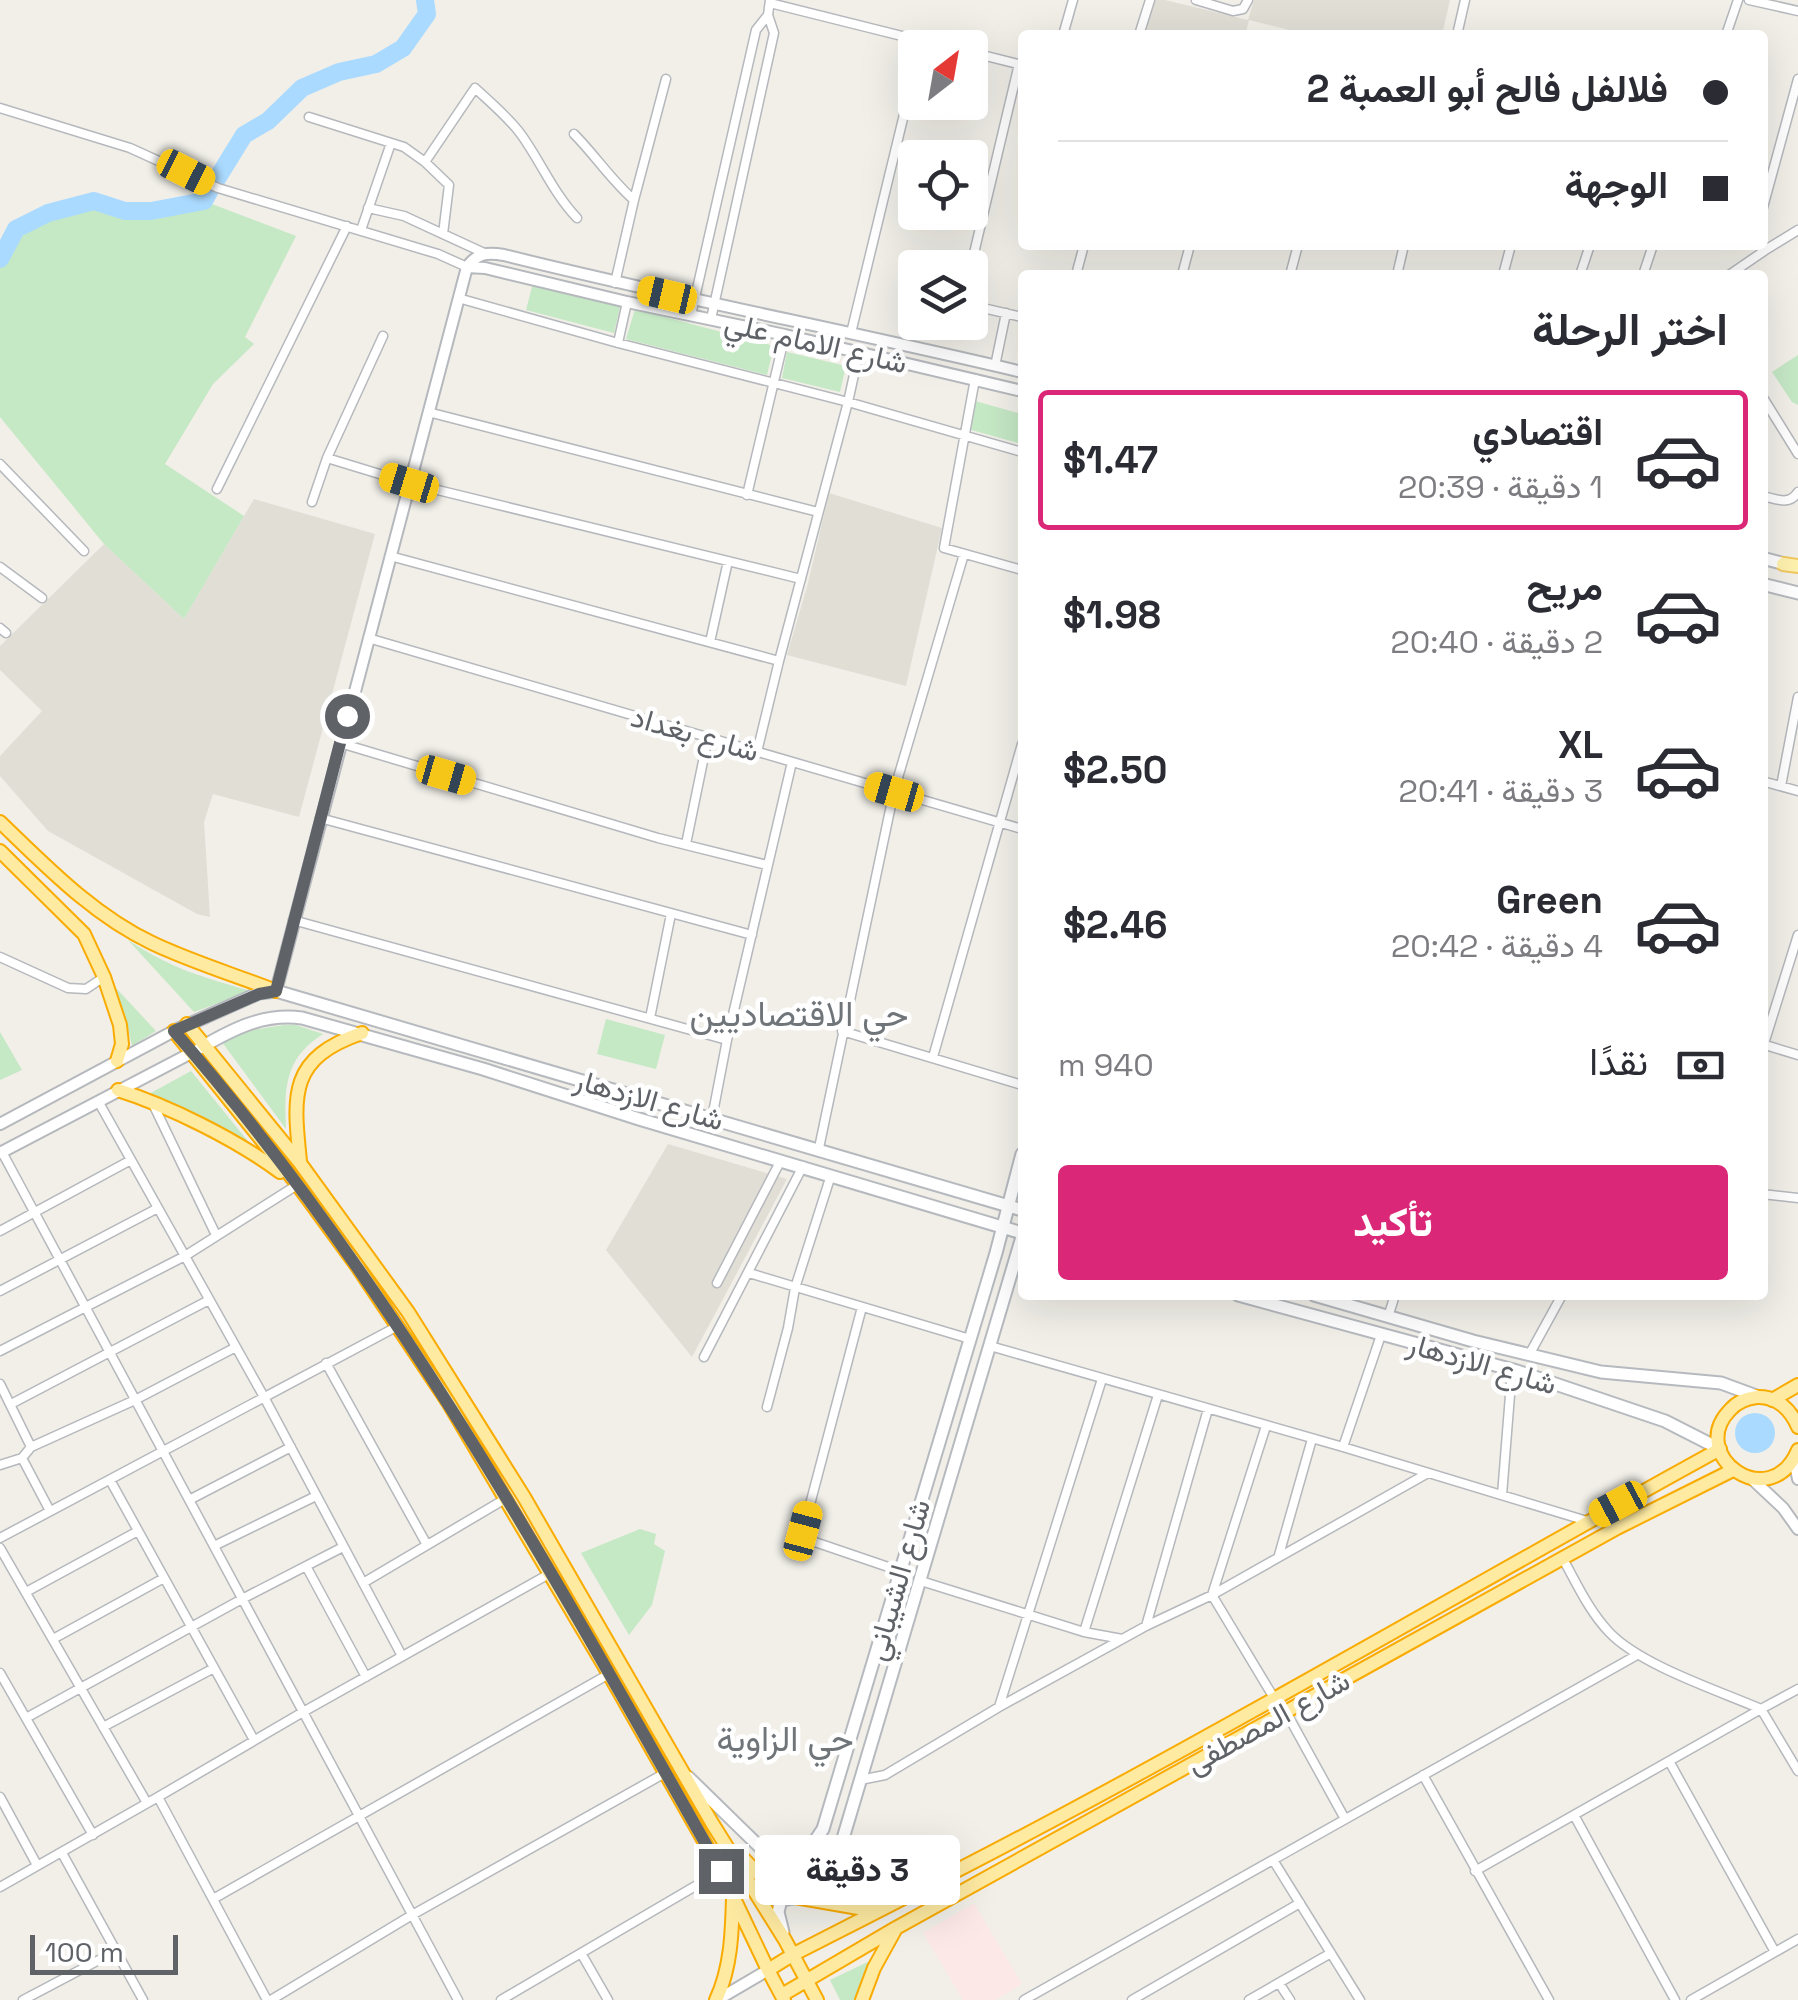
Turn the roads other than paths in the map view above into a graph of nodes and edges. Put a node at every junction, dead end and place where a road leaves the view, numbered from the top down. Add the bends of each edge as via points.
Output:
1 (1072, 0) edge
2 (1150, 0) edge
3 (1196, 0) edge
4 (1248, 0) edge
5 (1465, 0) edge
6 (1738, 0) edge
7 (1749, 0) edge
8 (770, 2) edge
9 (1798, 11) edge
10 (768, 14) junction
11 (1065, 30) edge
12 (1141, 30) edge
13 (1458, 30) edge
14 (1728, 30) edge
15 (898, 38) edge
16 (988, 57) edge
17 (1018, 64) edge
18 (1018, 77) edge
19 (666, 79) dead end
20 (1798, 79) edge
21 (0, 108) edge
22 (309, 117) dead end
23 (903, 120) edge
24 (574, 134) dead end
25 (391, 143) junction
26 (425, 162) junction
27 (1768, 189) edge
28 (634, 200) junction
29 (368, 208) junction
30 (577, 218) dead end
31 (347, 226) junction
32 (361, 230) junction
33 (1798, 230) edge
34 (443, 234) junction
35 (1768, 247) edge
36 (975, 250) edge
37 (1764, 250) edge
38 (484, 253) junction
39 (467, 267) junction
40 (1735, 270) edge
41 (615, 283) junction
42 (458, 298) junction
43 (695, 300) junction
44 (628, 302) junction
45 (716, 303) junction
46 (988, 310) edge
47 (1006, 314) junction
48 (691, 315) junction
49 (1018, 317) edge
50 (711, 319) junction
51 (851, 333) junction
52 (786, 335) junction
53 (383, 336) dead end
54 (618, 342) junction
55 (858, 352) junction
56 (995, 366) junction
57 (1018, 371) edge
58 (975, 379) junction
59 (776, 383) junction
60 (1018, 389) edge
61 (848, 402) junction
62 (1768, 406) edge
63 (428, 412) junction
64 (964, 436) junction
65 (1018, 451) edge
66 (1798, 454) edge
67 (326, 458) junction
68 (0, 464) edge
69 (409, 483) junction
70 (217, 489) dead end
71 (1798, 492) edge
72 (748, 496) junction
73 (1768, 497) edge
74 (312, 502) dead end
75 (818, 512) junction
76 (84, 551) dead end
77 (964, 554) junction
78 (390, 556) junction
79 (1768, 560) edge
80 (728, 561) junction
81 (1783, 564) joint
82 (0, 567) edge
83 (1798, 567) edge
84 (1018, 569) edge
85 (801, 579) junction
86 (1768, 586) edge
87 (1798, 593) edge
88 (42, 598) dead end
89 (368, 638) junction
90 (710, 642) junction
91 (779, 661) junction
92 (1798, 697) edge
93 (1797, 710) edge
94 (708, 737) junction
95 (340, 743) junction
96 (757, 752) junction
97 (1018, 758) edge
98 (792, 762) junction
99 (1768, 783) edge
100 (1781, 786) junction
101 (1798, 791) edge
102 (894, 792) junction
103 (320, 818) junction
104 (0, 822) edge
105 (1000, 822) junction
106 (1018, 828) edge
107 (686, 844) junction
108 (0, 851) edge
109 (767, 865) junction
110 (671, 914) junction
111 (293, 920) junction
112 (1798, 934) edge
113 (752, 935) junction
114 (0, 956) edge
115 (104, 977) junction
116 (276, 991) junction
117 (650, 1018) junction
118 (181, 1028) junction
119 (1768, 1030) edge
120 (842, 1032) junction
121 (362, 1034) junction
122 (727, 1040) junction
123 (206, 1044) junction
124 (1768, 1047) edge
125 (193, 1052) junction
126 (1798, 1054) edge
127 (932, 1056) junction
128 (117, 1061) junction
129 (1018, 1084) edge
130 (602, 1086) junction
131 (118, 1090) junction
132 (98, 1101) junction
133 (152, 1103) junction
134 (596, 1104) junction
135 (712, 1118) junction
136 (0, 1124) edge
137 (819, 1148) junction
138 (1, 1152) edge
139 (131, 1160) junction
140 (780, 1160) junction
141 (300, 1163) junction
142 (803, 1166) junction
143 (1018, 1169) edge
144 (831, 1175) junction
145 (297, 1184) junction
146 (1768, 1195) edge
147 (1798, 1198) edge
148 (1008, 1205) junction
149 (158, 1208) junction
150 (1018, 1209) edge
151 (34, 1212) junction
152 (1002, 1226) junction
153 (0, 1230) edge
154 (1018, 1232) edge
155 (216, 1235) junction
156 (1018, 1248) edge
157 (185, 1256) junction
158 (60, 1260) junction
159 (749, 1273) junction
160 (717, 1283) dead end
161 (796, 1288) junction
162 (0, 1291) edge
163 (209, 1300) junction
164 (1255, 1300) edge
165 (1315, 1300) edge
166 (1330, 1300) edge
167 (1393, 1300) edge
168 (1559, 1300) edge
169 (85, 1306) junction
170 (862, 1307) junction
171 (1312, 1317) junction
172 (1388, 1317) junction
173 (398, 1326) junction
174 (1381, 1335) junction
175 (970, 1340) junction
176 (990, 1346) junction
177 (236, 1347) junction
178 (0, 1351) edge
179 (110, 1352) junction
180 (1529, 1355) junction
181 (704, 1357) dead end
182 (326, 1363) junction
183 (1512, 1370) junction
184 (1102, 1379) junction
185 (0, 1384) edge
186 (1798, 1385) edge
187 (1158, 1395) junction
188 (264, 1397) junction
189 (1766, 1398) junction
190 (136, 1400) junction
191 (11, 1404) junction
192 (767, 1407) dead end
193 (1208, 1409) junction
194 (1266, 1426) junction
195 (1798, 1428) edge
196 (1312, 1438) junction
197 (31, 1447) junction
198 (290, 1447) junction
199 (1343, 1447) junction
200 (1720, 1448) junction
201 (163, 1452) junction
202 (1796, 1455) edge
203 (22, 1458) junction
204 (2, 1460) edge
205 (1732, 1470) junction
206 (1428, 1472) junction
207 (511, 1476) junction
208 (1751, 1478) junction
209 (1798, 1478) edge
210 (110, 1480) junction
211 (498, 1485) junction
212 (316, 1496) junction
213 (1502, 1496) junction
214 (524, 1498) junction
215 (189, 1500) junction
216 (507, 1502) junction
217 (50, 1511) junction
218 (1587, 1521) junction
219 (1798, 1528) edge
220 (138, 1532) junction
221 (0, 1538) edge
222 (427, 1545) junction
223 (214, 1546) junction
224 (344, 1546) junction
225 (0, 1548) edge
226 (1278, 1556) junction
227 (1563, 1559) junction
228 (306, 1566) junction
229 (900, 1572) junction
230 (550, 1574) junction
231 (164, 1578) junction
232 (920, 1581) junction
233 (363, 1583) junction
234 (26, 1592) junction
235 (1212, 1595) junction
236 (242, 1599) junction
237 (1028, 1614) junction
238 (1146, 1626) junction
239 (192, 1628) junction
240 (1084, 1632) junction
241 (53, 1639) junction
242 (1122, 1639) junction
243 (1636, 1655) junction
244 (402, 1656) junction
245 (874, 1662) junction
246 (214, 1668) junction
247 (894, 1668) junction
248 (0, 1673) edge
249 (608, 1674) junction
250 (366, 1676) junction
251 (80, 1687) junction
252 (1798, 1689) edge
253 (4, 1691) edge
254 (1274, 1698) junction
255 (999, 1707) junction
256 (1761, 1708) junction
257 (303, 1712) junction
258 (1286, 1712) junction
259 (26, 1718) junction
260 (104, 1727) junction
261 (254, 1740) junction
262 (1669, 1760) junction
263 (1798, 1771) edge
264 (665, 1773) junction
265 (1423, 1775) junction
266 (688, 1778) junction
267 (860, 1780) junction
268 (158, 1797) junction
269 (0, 1798) edge
270 (147, 1803) junction
271 (1574, 1815) junction
272 (359, 1816) junction
273 (1346, 1819) junction
274 (712, 1823) junction
275 (93, 1834) junction
276 (841, 1846) junction
277 (62, 1853) junction
278 (1272, 1860) junction
279 (36, 1865) junction
280 (721, 1871) junction
281 (1475, 1871) junction
282 (0, 1887) edge
283 (733, 1896) junction
284 (795, 1898) junction
285 (212, 1899) junction
286 (1300, 1904) junction
287 (862, 1910) junction
288 (878, 1911) junction
289 (412, 1915) junction
290 (896, 1928) junction
291 (1798, 1939) edge
292 (785, 1940) junction
293 (116, 1951) junction
294 (1775, 1952) junction
295 (581, 1953) junction
296 (1331, 1953) junction
297 (794, 1954) junction
298 (768, 1970) junction
299 (806, 1980) junction
300 (1279, 1982) junction
301 (780, 1998) edge
302 (22, 2000) edge
303 (143, 2000) edge
304 (269, 2000) edge
305 (458, 2000) edge
306 (501, 2000) edge
307 (608, 2000) edge
308 (717, 2000) edge
309 (816, 2000) edge
310 (862, 2000) edge
311 (1024, 2000) edge
312 (1132, 2000) edge
313 (1249, 2000) edge
314 (1290, 2000) edge
315 (1360, 2000) edge
316 (1549, 2000) edge
317 (1675, 2000) edge
318 (1691, 2000) edge

1 - 11 street
2 - 12 street
3 - 4 street via 1234,11
5 - 13 street
6 - 14 street
7 - 9 street
8 - 10 street
8 - 15 street
10 - 43 street via 756,30
10 - 45 street via 774,33
16 - 17 street
18 - 36 street
19 - 28 street
20 - 27 street
21 - 31 street via 130,148 218,188
22 - 25 street
23 - 51 street
24 - 28 street
25 - 26 street
25 - 29 street
26 - 30 street via 475,88 518,129
26 - 34 street via 449,185
28 - 41 street
29 - 32 street
29 - 34 street
31 - 32 street
31 - 70 street
32 - 39 street
33 - 35 street
34 - 38 street
37 - 40 street
38 - 39 street
38 - 41 street, شارع الامام علي
39 - 42 street
39 - 44 street, شارع الامام علي
41 - 43 street, شارع الامام علي
42 - 54 street
42 - 63 street
43 - 45 street, شارع الامام علي
43 - 48 street
44 - 48 street, شارع الامام علي
44 - 54 street
45 - 50 street
45 - 51 street, شارع الامام علي
46 - 47 street
47 - 49 street
47 - 56 street
48 - 50 street, شارع الامام علي
50 - 52 street, شارع الامام علي
51 - 56 street, شارع الامام علي
52 - 55 street, شارع الامام علي
52 - 59 street
53 - 67 street
54 - 59 street
55 - 58 street, شارع الامام علي
55 - 61 street
56 - 57 street, شارع الامام علي
58 - 60 street, شارع الامام علي
58 - 64 street
59 - 61 street
59 - 72 street
61 - 64 street
61 - 75 street
62 - 66 street
63 - 69 street
63 - 72 street
64 - 65 street
64 - 77 street via 944,548
67 - 69 street
67 - 74 street
68 - 76 street
69 - 78 street
69 - 80 street
71 - 73 street via 1789,502
72 - 75 street
75 - 85 street
77 - 84 street
77 - 102 street
78 - 89 street
78 - 90 street
79 - 81 main road
80 - 85 street
80 - 90 street
81 - 83 main road
82 - 88 street
85 - 91 street
86 - 87 main road
89 - 94 street, شارع بغداد
89 - 95 street
90 - 91 street
91 - 96 street
92 - 93 street
93 - 100 street
94 - 96 street, شارع بغداد
94 - 107 street
95 - 103 street
95 - 107 street
96 - 98 street, شارع بغداد
97 - 105 street
98 - 102 street, شارع بغداد
98 - 109 street
99 - 100 street
100 - 101 street
102 - 105 street, شارع بغداد
102 - 120 street
103 - 110 street
103 - 111 street
104 - 116 highway via 96,909 151,943
105 - 106 street, شارع بغداد
105 - 127 street
107 - 109 street
108 - 115 highway via 84,934
109 - 113 street
110 - 113 street
110 - 117 street
111 - 116 street
111 - 117 street
112 - 119 street
113 - 122 street
114 - 115 street via 68,988 86,989
115 - 128 highway via 120,1025
116 - 118 main road
116 - 130 main road, شارع الازدهار
117 - 122 street
118 - 123 highway
118 - 125 highway
118 - 128 street
120 - 127 street
120 - 137 street
121 - 123 main road, شارع الازدهار via 274,1017
121 - 134 main road, شارع الازدهار
121 - 141 highway via 323,1052 298,1086
122 - 135 street
123 - 125 main road, شارع الازدهار
123 - 141 highway
124 - 126 street
125 - 131 street
125 - 145 highway
127 - 129 street
128 - 136 street
130 - 134 main road
130 - 135 main road, شارع الازدهار
131 - 132 street
131 - 133 highway
132 - 138 street
132 - 139 street
133 - 145 highway via 241,1146
133 - 155 street
134 - 140 main road, شارع الازدهار
135 - 137 main road, شارع الازدهار
137 - 148 main road, شارع الازدهار
138 - 151 street
139 - 149 street
139 - 151 street
140 - 142 main road, شارع الازدهار
140 - 160 street
141 - 207 highway via 408,1312
142 - 144 main road, شارع الازدهار
142 - 159 street
143 - 148 main road, شارع الشيباني
144 - 152 main road, شارع الازدهار
144 - 161 street
145 - 155 street
145 - 173 highway
146 - 147 street
148 - 150 main road, شارع الازدهار
148 - 152 main road, شارع الشيباني
149 - 157 street
149 - 158 street
151 - 153 street
151 - 158 street
152 - 154 main road, شارع الازدهار
152 - 175 main road, شارع الشيباني
155 - 157 street
156 - 176 main road, شارع الشيباني
157 - 163 street
157 - 169 street
158 - 162 street
158 - 169 street
159 - 161 street
159 - 181 street
161 - 170 street
161 - 192 street
163 - 177 street
163 - 179 street
164 - 171 main road, شارع الازدهار
165 - 171 main road
166 - 172 main road, شارع الازدهار
167 - 172 street
168 - 180 street
169 - 178 street
169 - 179 street
170 - 175 street
170 - 229 street via 803,1531 806,1539
171 - 174 main road, شارع الازدهار
172 - 180 main road, شارع الازدهار
173 - 182 street
173 - 211 highway
174 - 183 main road, شارع الازدهار
174 - 199 street
175 - 229 main road, شارع الشيباني
176 - 184 street
176 - 232 main road, شارع الشيباني
177 - 188 street
177 - 190 street
179 - 190 street
179 - 191 street
180 - 189 main road, شارع الازدهار via 1601,1372 1721,1383
182 - 188 street
182 - 222 street
183 - 200 main road, شارع الازدهار via 1666,1421
183 - 213 street
184 - 187 street
184 - 237 street
185 - 191 street
186 - 189 highway
187 - 193 street
187 - 240 street
188 - 198 street
188 - 201 street
189 - 195 highway via 1784,1406
189 - 200 highway via 1746,1399 1726,1414
190 - 197 street
190 - 201 street
191 - 197 street
193 - 194 street
193 - 238 street
194 - 196 street
194 - 235 street
196 - 199 street
196 - 226 street
197 - 203 street
198 - 212 street
198 - 215 street
199 - 206 street
200 - 205 highway
200 - 218 highway, شارع المصطفى
201 - 210 street
201 - 215 street
202 - 208 highway via 1780,1474
202 - 209 street
203 - 204 street
203 - 217 street
205 - 208 highway
205 - 227 highway, شارع المصطفى
206 - 213 street
206 - 226 street
207 - 211 highway
207 - 214 highway
208 - 219 street
210 - 217 street
210 - 220 street
211 - 216 highway
212 - 223 street
212 - 224 street
213 - 218 street
214 - 216 highway
214 - 266 highway
215 - 223 street
216 - 222 street
216 - 230 highway
217 - 221 street
218 - 254 highway, شارع المصطفى
220 - 231 street
220 - 234 street
222 - 233 street
223 - 236 street
224 - 228 street
224 - 233 street
225 - 234 street
226 - 235 street
227 - 243 street via 1609,1632
227 - 258 highway, شارع المصطفى
228 - 236 street
228 - 250 street
229 - 245 main road, شارع الشيباني
230 - 244 street
230 - 249 highway
231 - 239 street
231 - 241 street
232 - 237 street
232 - 247 main road, شارع الشيباني
233 - 244 street
234 - 241 street
235 - 238 street
235 - 254 street
236 - 239 street
236 - 257 street
237 - 240 street
237 - 255 street
238 - 242 street
239 - 246 street
239 - 251 street
240 - 242 street
241 - 251 street
242 - 255 street
243 - 256 street
243 - 265 street
244 - 250 street
245 - 247 main road
245 - 266 main road, شارع الشيباني via 823,1830 798,1858 779,1863 770,1857
246 - 260 street
246 - 261 street
247 - 267 main road, شارع الشيباني
248 - 253 street
249 - 264 highway
249 - 272 street
250 - 257 street
251 - 259 street
251 - 260 street
252 - 256 street
253 - 259 street
254 - 288 highway, شارع المصطفى
255 - 267 street via 886,1775
256 - 262 street
256 - 263 street
257 - 261 street
257 - 272 street
258 - 273 street
258 - 290 highway, شارع المصطفى
259 - 275 street
260 - 270 street
261 - 268 street
262 - 271 street
262 - 294 street
264 - 280 highway
264 - 289 street
265 - 273 street
265 - 281 street
266 - 274 highway
267 - 276 main road, شارع الشيباني
268 - 270 street
268 - 285 street
269 - 279 street
270 - 275 street
271 - 281 street
271 - 317 street
272 - 285 street
272 - 289 street
273 - 278 street
274 - 284 highway via 766,1882
274 - 292 highway
275 - 277 street
276 - 284 main road, شارع الشيباني via 817,1894
276 - 287 highway via 841,1884
277 - 279 street
277 - 293 street
278 - 286 street
278 - 311 street
279 - 282 street
280 - 283 highway
280 - 295 street
281 - 316 street
283 - 298 highway
283 - 308 highway via 726,1980
284 - 287 highway
284 - 292 main road via 779,1904
285 - 304 street
286 - 296 street
286 - 312 street
287 - 288 highway
288 - 297 highway, شارع المصطفى
289 - 304 street
289 - 305 street
290 - 299 highway, شارع المصطفى
290 - 310 highway
291 - 294 street
292 - 297 highway
293 - 302 street
293 - 303 street
294 - 318 street
295 - 306 street
295 - 307 street
296 - 300 street
296 - 315 street
297 - 298 highway, شارع المصطفى
297 - 299 highway
298 - 301 highway
298 - 308 street
299 - 301 highway, شارع المصطفى
299 - 309 highway
300 - 313 street
300 - 314 street

